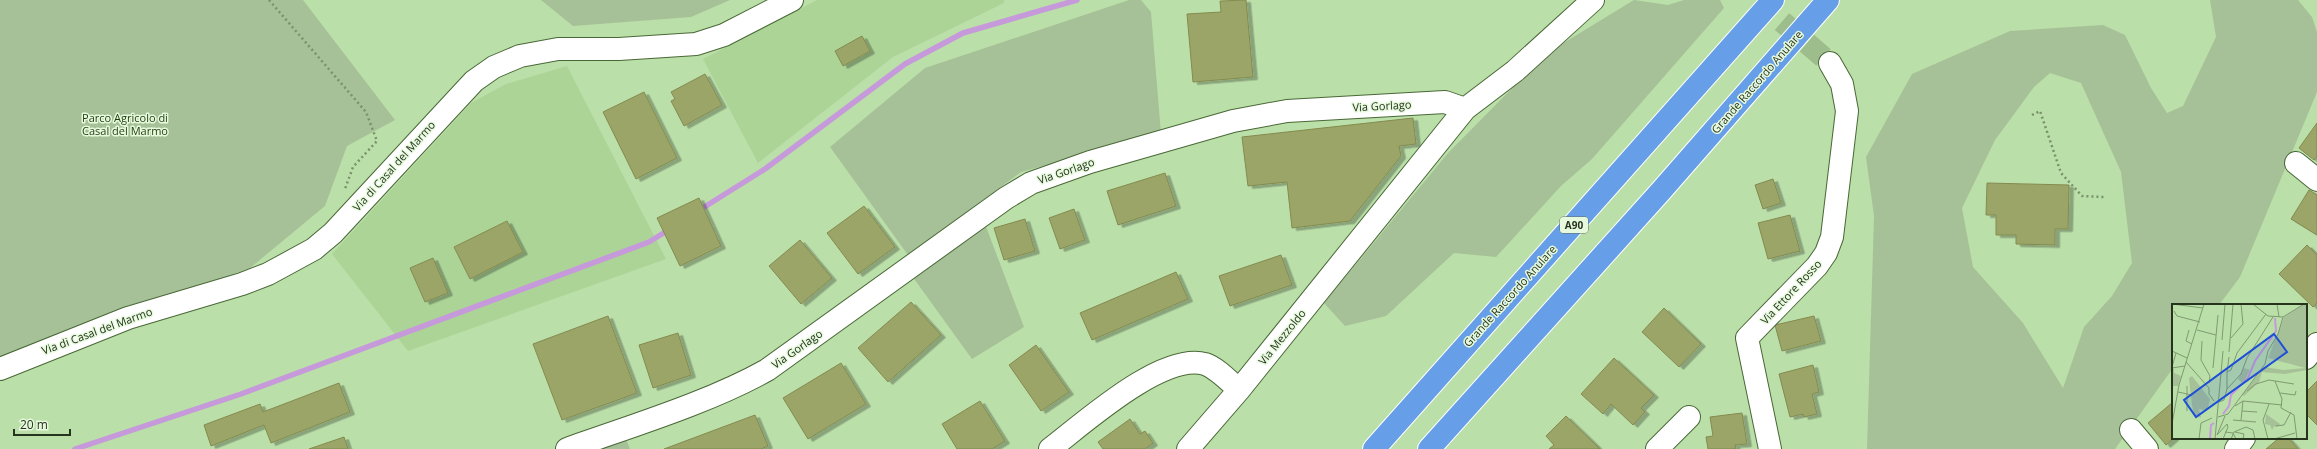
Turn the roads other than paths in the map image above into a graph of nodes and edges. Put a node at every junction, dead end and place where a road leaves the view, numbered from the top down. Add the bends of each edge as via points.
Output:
1 (792, 0) edge
2 (1593, 0) edge
3 (1773, 0) edge
4 (1828, 0) edge
5 (1830, 63) tunnel mouth
6 (1465, 109) junction
7 (2296, 163) dead end
8 (2317, 180) edge
9 (2317, 344) edge
10 (2307, 357) edge
11 (0, 368) edge
12 (1239, 390) junction
13 (1690, 417) dead end
14 (2131, 430) dead end
15 (2243, 439) edge
16 (567, 449) edge
17 (1050, 449) edge
18 (1188, 449) edge
19 (1374, 449) edge
20 (1429, 449) edge
21 (1657, 449) edge
22 (1770, 449) edge
23 (2147, 449) edge
24 (2236, 449) edge

1 - 11 street, Via di Casal del Marmo via 724,35 696,44 651,48 558,49 508,60 474,81 333,233 307,253 268,274 242,284 128,318
2 - 6 street via 1515,71
3 - 19 highway, Grande Raccordo Anulare / A90
4 - 20 highway, Grande Raccordo Anulare via 1661,191
5 - 22 street, Via Ettore Rosso via 1842,84 1847,111 1832,238 1817,266 1747,338
6 - 12 street, Via Mezzoldo
6 - 16 street, Via Gorlago via 1444,102 1271,114 1225,123 1090,162 1031,183 1018,189 767,370 745,383
7 - 8 street
9 - 10 street
12 - 17 street via 1206,364 1171,367 1144,380
12 - 18 street, Via Mezzoldo
13 - 21 street
14 - 23 street
15 - 24 street

